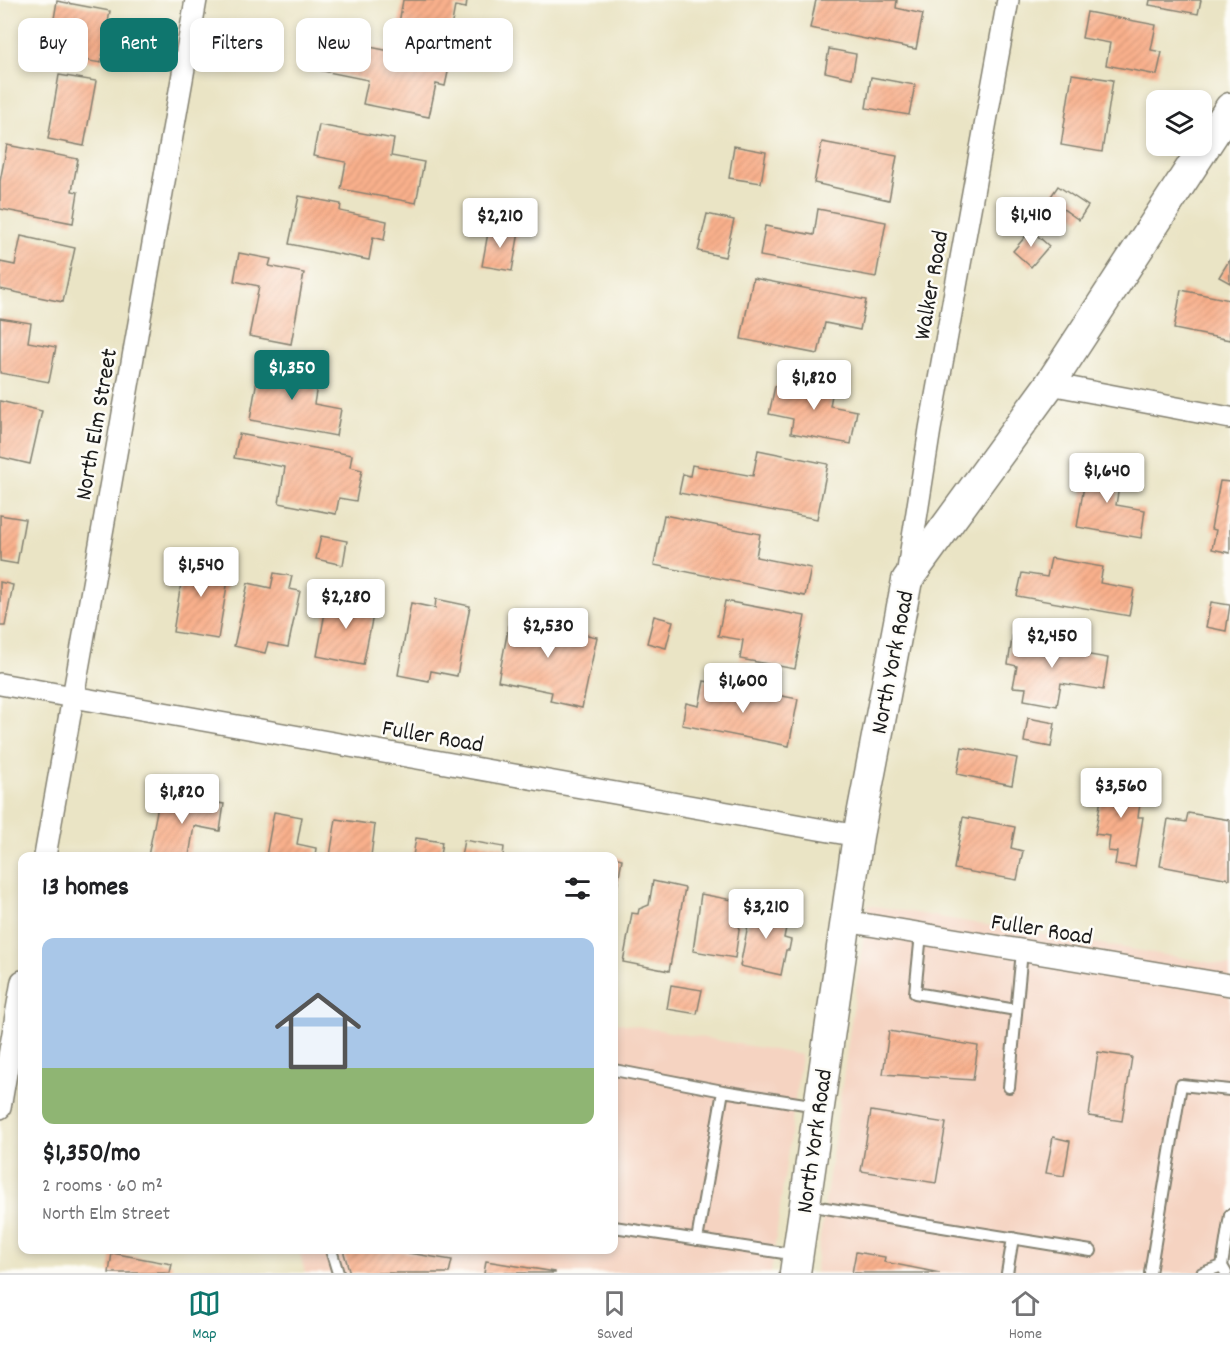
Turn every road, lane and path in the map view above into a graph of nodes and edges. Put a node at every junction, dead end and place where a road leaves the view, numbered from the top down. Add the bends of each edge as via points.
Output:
1 (196, 0) edge
2 (1008, 0) edge
3 (1230, 108) edge
4 (1050, 384) junction
5 (1230, 418) edge
6 (907, 580) junction
7 (0, 684) edge
8 (73, 697) junction
9 (858, 836) junction
10 (46, 852) edge
11 (845, 921) junction
12 (921, 934) junction
13 (1022, 951) junction
14 (1230, 985) edge
15 (18, 1004) edge
16 (1016, 1010) junction
17 (618, 1071) edge
18 (1009, 1087) dead end
19 (1230, 1090) edge
20 (723, 1091) junction
21 (818, 1106) junction
22 (0, 1108) edge
23 (805, 1204) junction
24 (1230, 1215) edge
25 (618, 1228) edge
26 (1013, 1238) junction
27 (697, 1240) junction
28 (1091, 1251) dead end
29 (332, 1254) edge
30 (796, 1264) edge
31 (1224, 1270) edge
32 (338, 1273) edge
33 (1007, 1273) edge
34 (1150, 1273) edge
35 (1202, 1273) edge

1 - 8 street, North Elm Street
2 - 6 street, Walker Road via 930,429
3 - 4 main road, North York Road
4 - 5 street
4 - 6 main road, North York Road
6 - 9 main road, North York Road
7 - 8 street, Fuller Road
8 - 9 street, Fuller Road
8 - 10 street, North Elm Street
9 - 11 main road, North York Road
11 - 12 street, Fuller Road
11 - 21 main road, North York Road
12 - 13 street, Fuller Road
12 - 16 lane via 915,993
13 - 14 street, Fuller Road
13 - 16 lane
15 - 22 street
16 - 18 lane
17 - 20 lane
19 - 34 lane via 1181,1085
20 - 21 lane
20 - 27 lane
21 - 23 main road, North York Road
23 - 26 lane
23 - 30 main road, North York Road
24 - 31 lane
25 - 27 lane
26 - 28 lane
26 - 33 lane
27 - 30 lane
29 - 32 lane
31 - 35 lane

